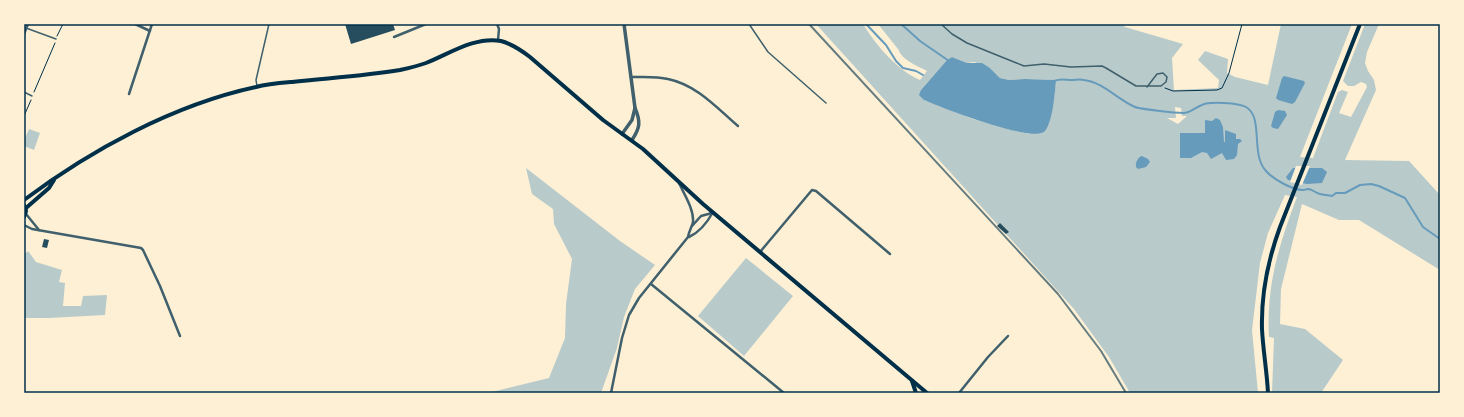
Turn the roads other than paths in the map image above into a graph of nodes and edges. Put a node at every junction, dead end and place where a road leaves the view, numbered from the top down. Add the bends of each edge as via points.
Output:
1 (28, 24) edge
2 (135, 24) edge
3 (152, 24) edge
4 (269, 24) edge
5 (426, 24) edge
6 (497, 24) edge
7 (624, 24) edge
8 (749, 24) edge
9 (941, 24) edge
10 (1360, 24) edge
11 (26, 28) junction
12 (150, 31) junction
13 (24, 34) edge
14 (394, 37) dead end
15 (56, 39) road end
16 (498, 41) junction
17 (631, 76) junction
18 (257, 86) junction
19 (1147, 87) junction
20 (24, 92) edge
21 (129, 94) dead end
22 (32, 96) road end
23 (826, 103) dead end
24 (635, 108) junction
25 (738, 126) dead end
26 (622, 134) junction
27 (632, 140) junction
28 (55, 179) junction
29 (679, 182) junction
30 (24, 200) edge
31 (25, 206) edge
32 (713, 212) junction
33 (25, 216) edge
34 (24, 225) edge
35 (692, 227) junction
36 (39, 230) junction
37 (688, 237) junction
38 (760, 252) junction
39 (890, 254) dead end
40 (651, 284) junction
41 (180, 336) dead end
42 (1008, 336) dead end
43 (912, 380) junction
44 (611, 393) edge
45 (784, 393) edge
46 (916, 393) edge
47 (927, 393) edge
48 (959, 393) edge
49 (1268, 393) edge

1 - 11 street
2 - 12 street
3 - 12 street
4 - 18 lane via 256,80
5 - 14 street
6 - 16 street
7 - 17 street
8 - 23 lane via 768,52
9 - 19 lane via 967,43 1019,65 1102,66 1132,84
10 - 49 main road via 1273,249 1264,296 1262,328
11 - 13 street
11 - 15 lane
12 - 21 street
16 - 18 main road via 473,43 426,63 400,70
16 - 26 main road via 512,45 526,54
17 - 24 street
17 - 25 street via 657,77 680,82 701,94
18 - 28 main road via 213,99 151,123
19 - 19 lane via 1156,75 1161,73 1166,76 1166,83 1161,86
20 - 22 lane
24 - 26 street via 632,120
24 - 27 street via 639,128
26 - 27 main road
27 - 29 main road
28 - 30 main road
28 - 31 main road via 49,188
29 - 32 main road
29 - 35 street via 690,206
31 - 33 main road
32 - 35 street via 701,216
32 - 37 street via 708,222
32 - 38 main road
33 - 36 street
34 - 36 street
35 - 37 street
36 - 41 street via 141,248
37 - 40 street
38 - 39 street via 812,190
38 - 43 main road
40 - 44 street via 629,315
40 - 45 street
42 - 48 street
43 - 46 main road
43 - 47 main road

